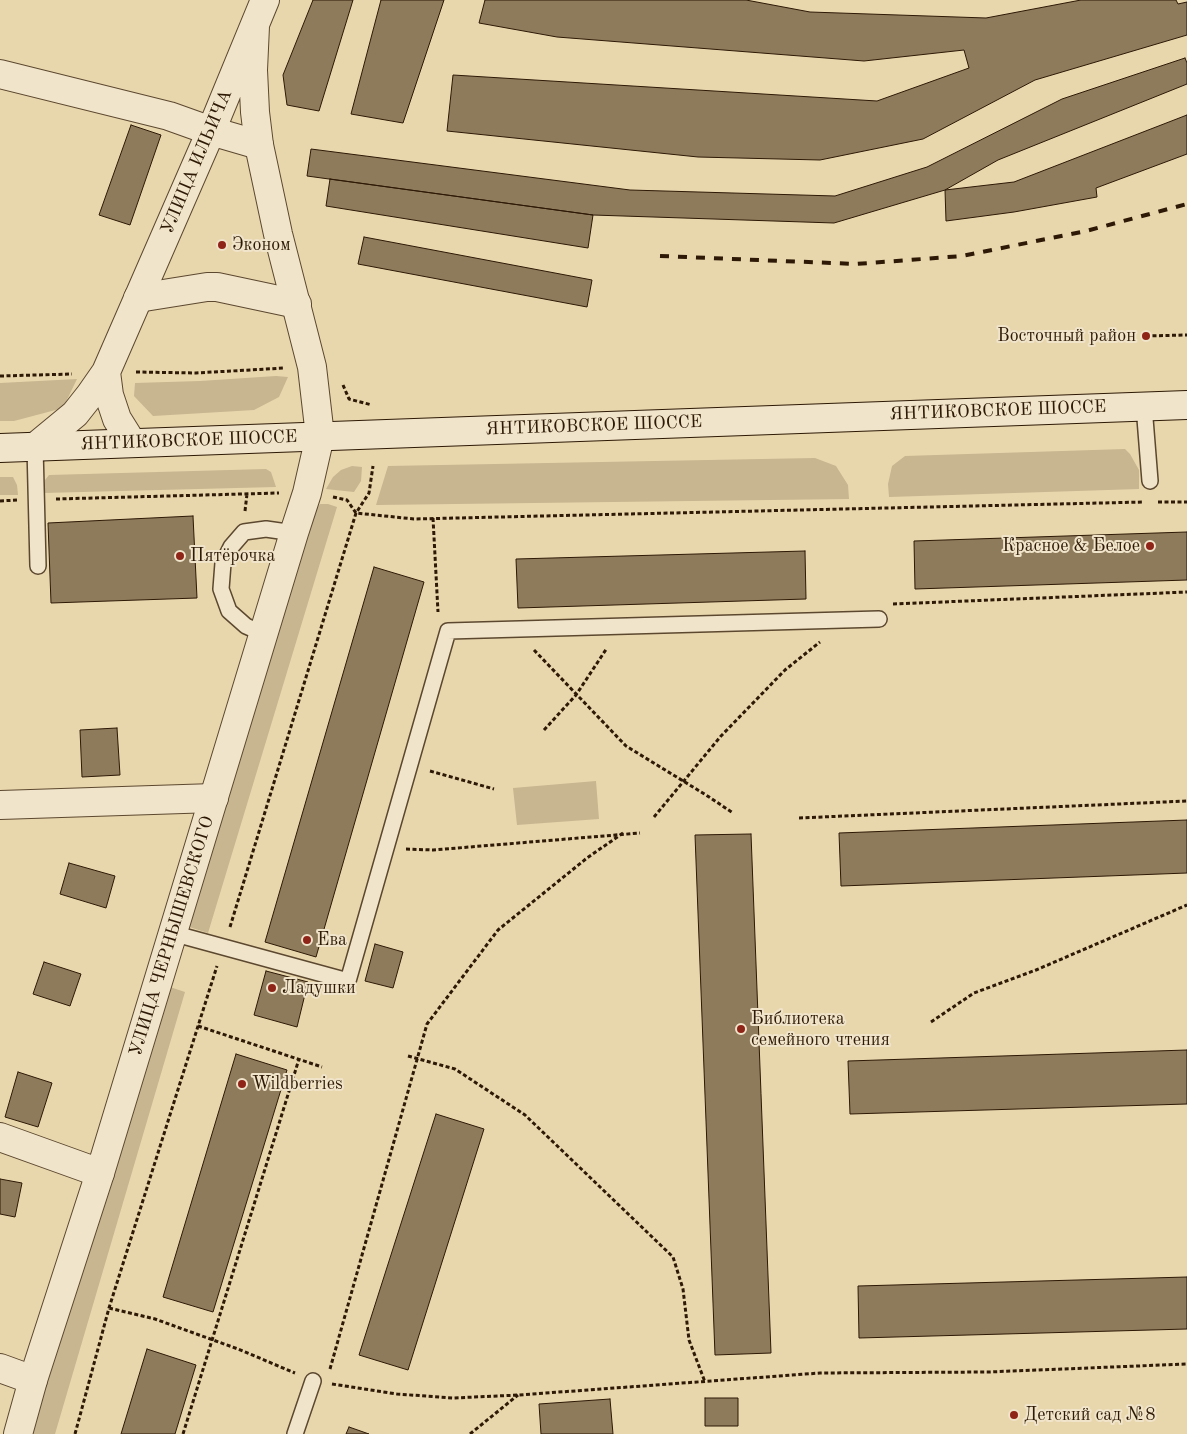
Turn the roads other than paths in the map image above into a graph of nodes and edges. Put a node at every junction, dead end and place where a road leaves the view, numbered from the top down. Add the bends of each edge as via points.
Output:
1 (265, 0) edge
2 (255, 26) junction
3 (0, 74) edge
4 (210, 131) junction
5 (260, 145) junction
6 (138, 298) junction
7 (296, 304) junction
8 (106, 372) junction
9 (1187, 405) edge
10 (1144, 406) junction
11 (320, 436) junction
12 (132, 443) junction
13 (35, 447) junction
14 (0, 448) edge
15 (1150, 481) dead end
16 (294, 533) junction
17 (38, 566) dead end
18 (878, 619) dead end
19 (264, 634) junction
20 (214, 798) junction
21 (0, 805) edge
22 (172, 933) junction
23 (0, 1137) edge
24 (100, 1173) junction
25 (0, 1368) edge
26 (34, 1380) junction
27 (320, 1382) road end
28 (18, 1434) edge
29 (295, 1434) edge

1 - 2 street, УЛИЦА ИЛЬИЧА
2 - 4 street, УЛИЦА ИЛЬИЧА
2 - 5 street, УЛИЦА ИЛЬИЧА via 253,70
3 - 4 street via 169,116
4 - 5 street
4 - 6 street, УЛИЦА ИЛЬИЧА
5 - 7 street, УЛИЦА ИЛЬИЧА
6 - 7 street via 207,287
6 - 8 street, УЛИЦА ИЛЬИЧА
7 - 11 street, УЛИЦА ИЛЬИЧА via 312,367
8 - 12 street via 109,396 117,419
8 - 13 street, УЛИЦА ИЛЬИЧА via 75,414
9 - 10 street, ЯНТИКОВСКОЕ ШОССЕ
10 - 11 street, ЯНТИКОВСКОЕ ШОССЕ
10 - 15 lane
11 - 12 street, ЯНТИКОВСКОЕ ШОССЕ
11 - 16 street, УЛИЦА ЧЕРНЫШЕВСКОГО
12 - 13 street, ЯНТИКОВСКОЕ ШОССЕ
13 - 14 street, ЯНТИКОВСКОЕ ШОССЕ
13 - 17 lane
16 - 19 street, УЛИЦА ЧЕРНЫШЕВСКОГО
16 - 19 lane via 266,529 244,532 223,563 221,589 229,611 246,626
18 - 22 lane via 448,632 348,981
19 - 20 street, УЛИЦА ЧЕРНЫШЕВСКОГО
20 - 21 street
20 - 22 street, УЛИЦА ЧЕРНЫШЕВСКОГО
22 - 24 street, УЛИЦА ЧЕРНЫШЕВСКОГО
23 - 24 street
24 - 26 street, УЛИЦА ЧЕРНЫШЕВСКОГО
25 - 26 street
26 - 28 street, УЛИЦА ЧЕРНЫШЕВСКОГО
27 - 29 lane

